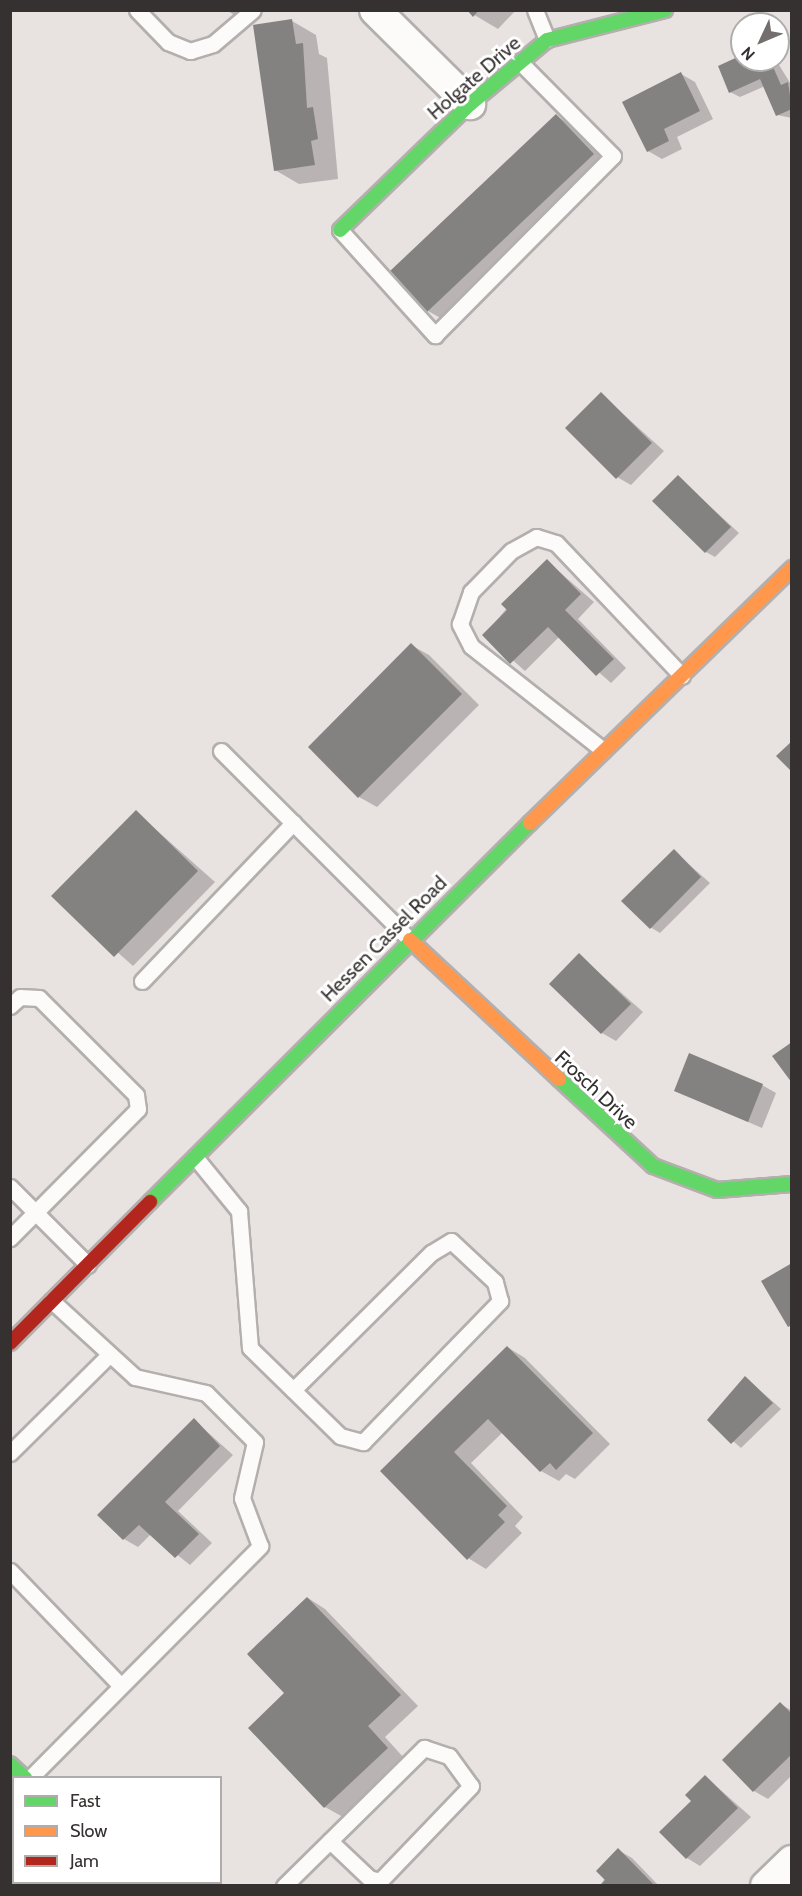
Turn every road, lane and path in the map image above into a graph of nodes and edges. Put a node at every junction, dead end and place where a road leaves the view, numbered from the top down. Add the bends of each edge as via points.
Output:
1 (138, 10) edge
2 (253, 10) edge
3 (375, 10) edge
4 (535, 10) edge
5 (665, 10) edge
6 (547, 40) junction
7 (520, 62) junction
8 (470, 104) junction
9 (340, 230) joint
10 (792, 568) edge
11 (682, 676) junction
12 (603, 750) junction
13 (221, 751) dead end
14 (293, 823) junction
15 (410, 940) junction
16 (142, 981) dead end
17 (10, 1006) edge
18 (195, 1157) junction
19 (792, 1184) edge
20 (10, 1187) edge
21 (36, 1213) junction
22 (10, 1238) edge
23 (88, 1265) junction
24 (52, 1301) junction
25 (10, 1343) edge
26 (108, 1356) junction
27 (293, 1390) junction
28 (10, 1453) edge
29 (10, 1571) edge
30 (120, 1685) junction
31 (10, 1764) edge
32 (23, 1776) edge
33 (32, 1776) edge
34 (330, 1841) junction
35 (792, 1861) edge
36 (284, 1886) edge
37 (766, 1886) edge

1 - 2 lane via 168,42 190,51 213,44
3 - 8 street
4 - 6 lane
5 - 6 main road, Holgate Drive
6 - 7 main road, Holgate Drive
7 - 8 main road, Holgate Drive
7 - 9 lane via 612,156 435,335
8 - 9 main road, Holgate Drive
10 - 11 main road, Hessen Cassel Road
11 - 12 main road, Hessen Cassel Road
11 - 12 lane via 556,543 536,537 511,551 471,592 460,624 471,646
12 - 15 main road, Hessen Cassel Road
13 - 14 lane
14 - 15 lane
14 - 16 lane
15 - 18 main road, Hessen Cassel Road
15 - 19 main road, Frosch Drive via 653,1166 717,1190
17 - 21 lane via 21,997 39,998 136,1095 138,1109
18 - 23 main road, Hessen Cassel Road
18 - 27 lane via 239,1211 250,1348
20 - 21 lane
21 - 22 lane
21 - 23 lane
23 - 24 main road, Hessen Cassel Road
24 - 25 main road, Hessen Cassel Road
24 - 26 lane
26 - 28 lane
26 - 30 lane via 135,1377 206,1393 255,1442 242,1498 260,1546
27 - 27 lane via 340,1436 363,1442 500,1301 495,1282 451,1241 431,1253
29 - 30 lane
30 - 33 lane
31 - 32 main road
34 - 34 lane via 424,1748 449,1756 471,1786 380,1881 369,1878
34 - 36 lane
35 - 37 street

